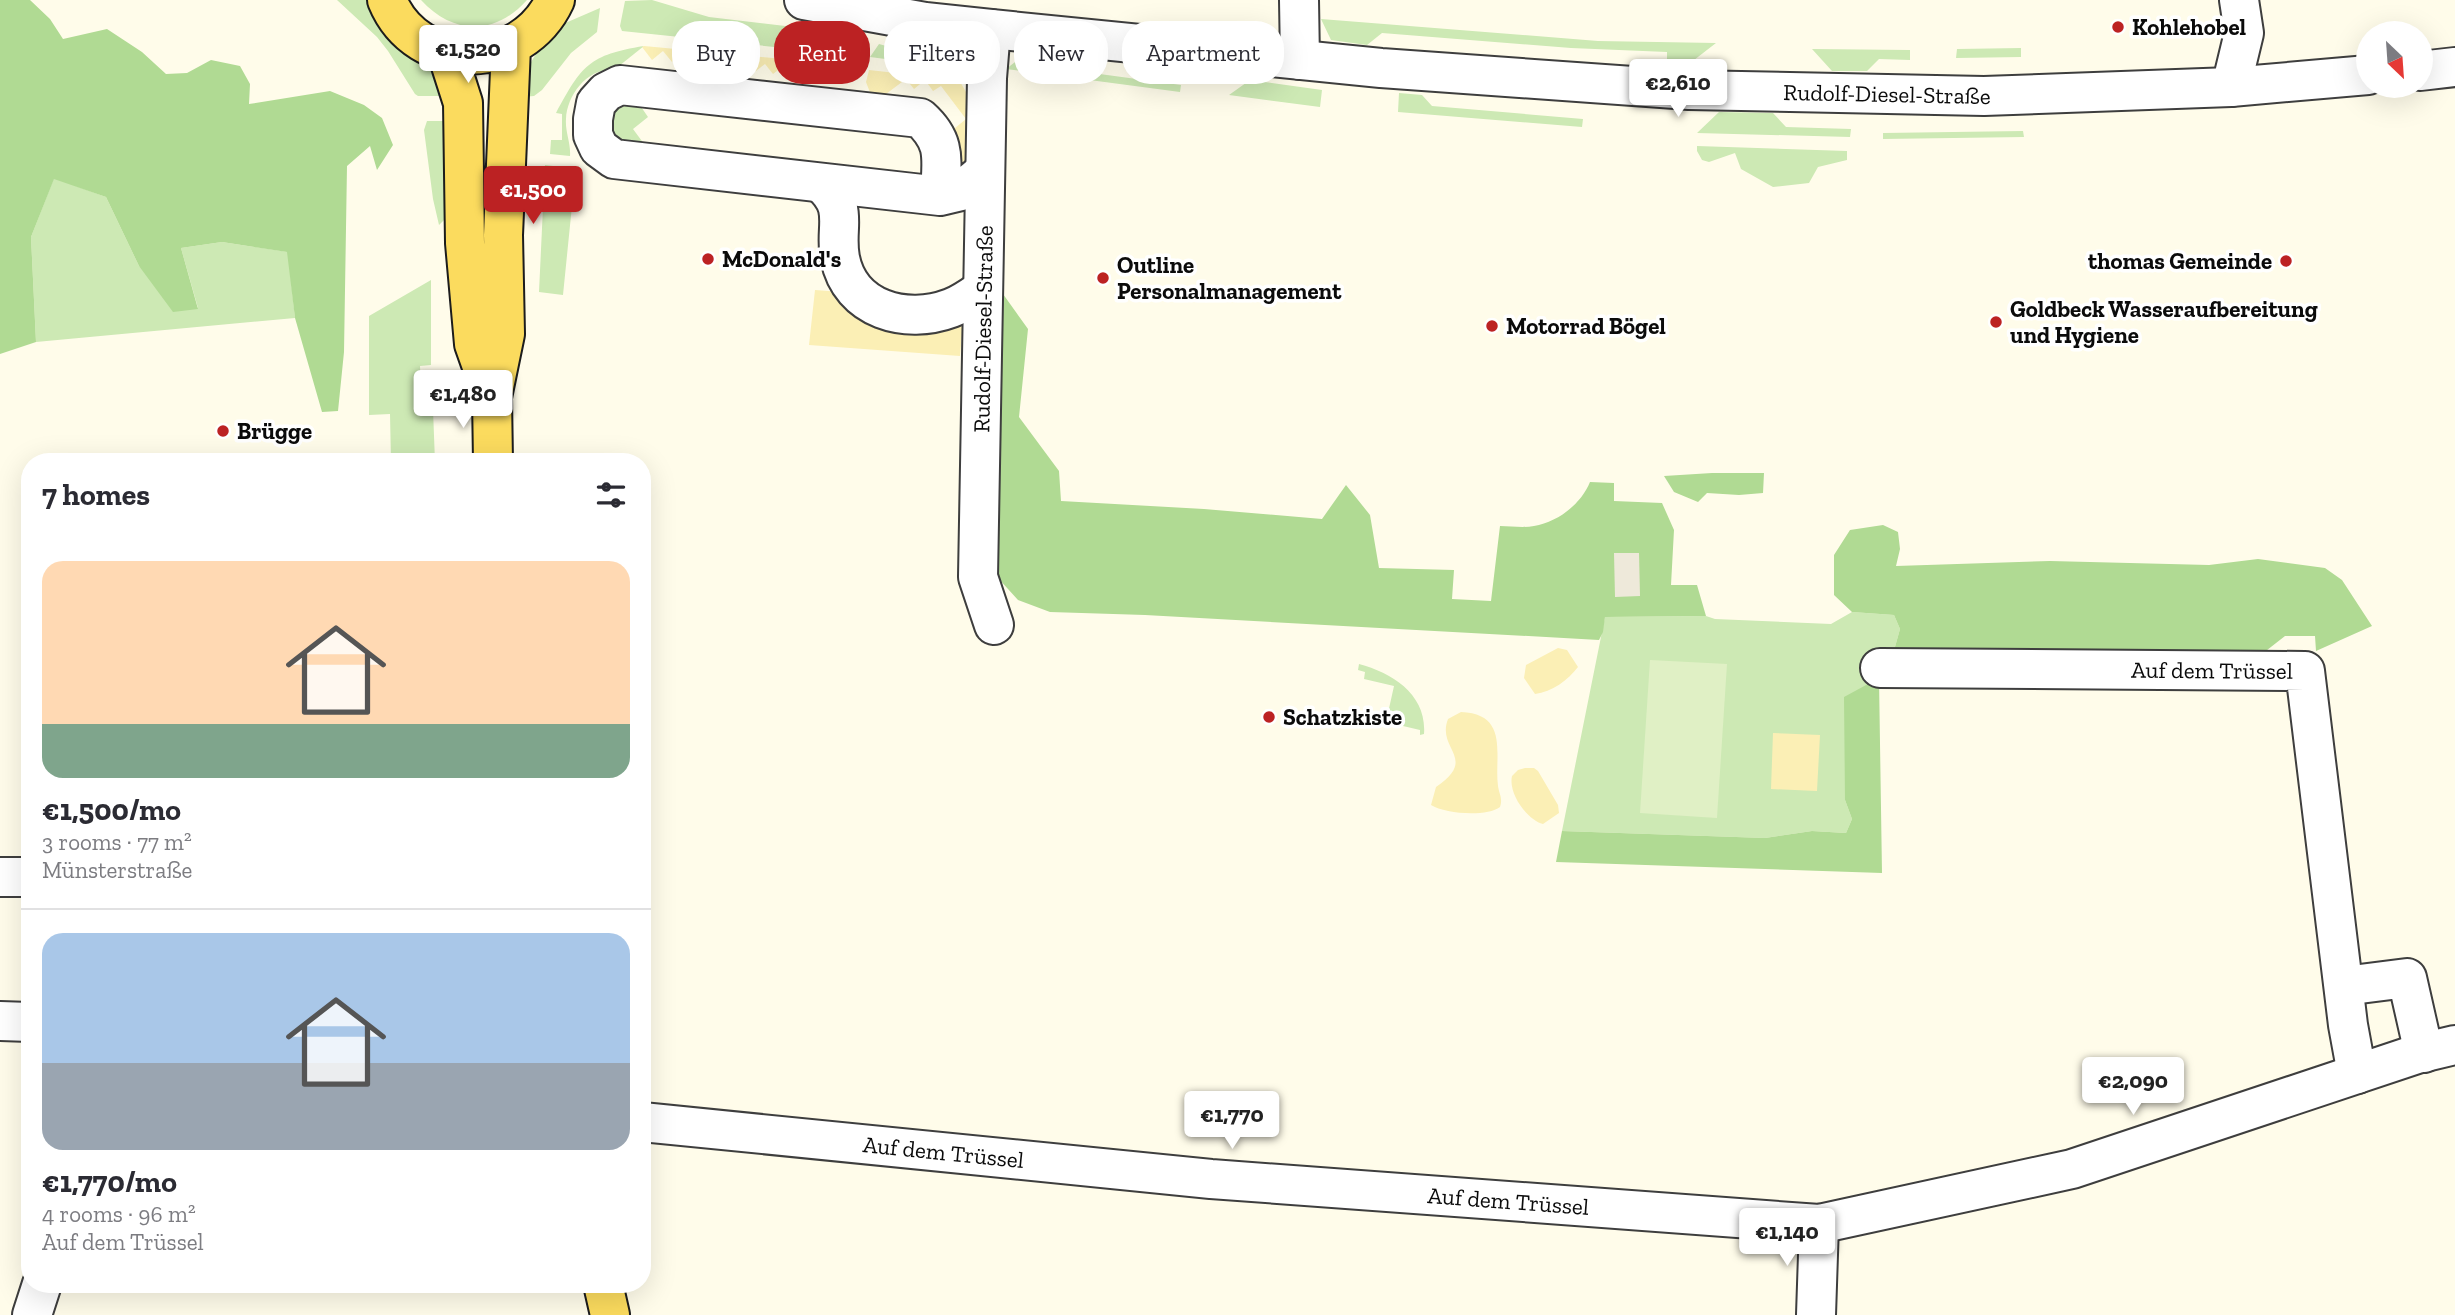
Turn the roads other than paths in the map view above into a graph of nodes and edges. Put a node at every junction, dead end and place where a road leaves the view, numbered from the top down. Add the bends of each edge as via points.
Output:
1 (387, 0) edge
2 (555, 0) edge
3 (804, 0) edge
4 (1299, 0) edge
5 (2239, 0) edge
6 (920, 21) edge
7 (1000, 30) edge
8 (511, 47) junction
9 (447, 53) junction
10 (1300, 60) junction
11 (2455, 68) edge
12 (2433, 70) edge
13 (2356, 76) edge
14 (989, 84) edge
15 (2231, 87) junction
16 (985, 171) junction
17 (822, 184) junction
18 (940, 196) junction
19 (983, 289) junction
20 (492, 397) junction
21 (493, 453) edge
22 (994, 625) dead end
23 (1880, 668) dead end
24 (0, 877) edge
25 (21, 877) edge
26 (2344, 986) junction
27 (0, 1021) edge
28 (21, 1022) edge
29 (2439, 1049) edge
30 (2357, 1074) junction
31 (651, 1123) edge
32 (1819, 1224) junction
33 (39, 1293) edge
34 (605, 1293) edge
35 (32, 1315) edge
36 (610, 1315) edge
37 (1815, 1315) edge

1 - 9 main road via 403,26
2 - 8 main road via 532,33
3 - 6 street, Rudolf-Diesel-Straße
4 - 10 street
5 - 15 street via 2244,33
7 - 10 street, Rudolf-Diesel-Straße
8 - 9 main road via 491,53
8 - 20 main road via 503,234 505,334
9 - 20 main road via 463,103 465,243 474,344
10 - 15 street, Rudolf-Diesel-Straße via 1689,90 1984,96
11 - 12 street
13 - 15 street, Rudolf-Diesel-Straße
14 - 16 street, Rudolf-Diesel-Straße
16 - 18 street via 961,191
16 - 19 street, Rudolf-Diesel-Straße
17 - 18 street
17 - 18 street via 614,159 599,148 593,135 596,103 620,85 920,118 935,131 941,147
17 - 19 street via 836,200 839,257 846,279 859,296 898,314 933,313 952,308
19 - 22 street, Rudolf-Diesel-Straße via 978,577
20 - 21 main road
23 - 26 street, Auf dem Trüssel via 2305,671
24 - 25 street
26 - 29 street via 2407,978
26 - 30 street, Auf dem Trüssel
27 - 28 street
29 - 30 street, Auf dem Trüssel
30 - 32 street, Auf dem Trüssel via 2072,1169
31 - 32 street, Auf dem Trüssel via 1211,1180
32 - 37 street
33 - 35 street
34 - 36 main road

